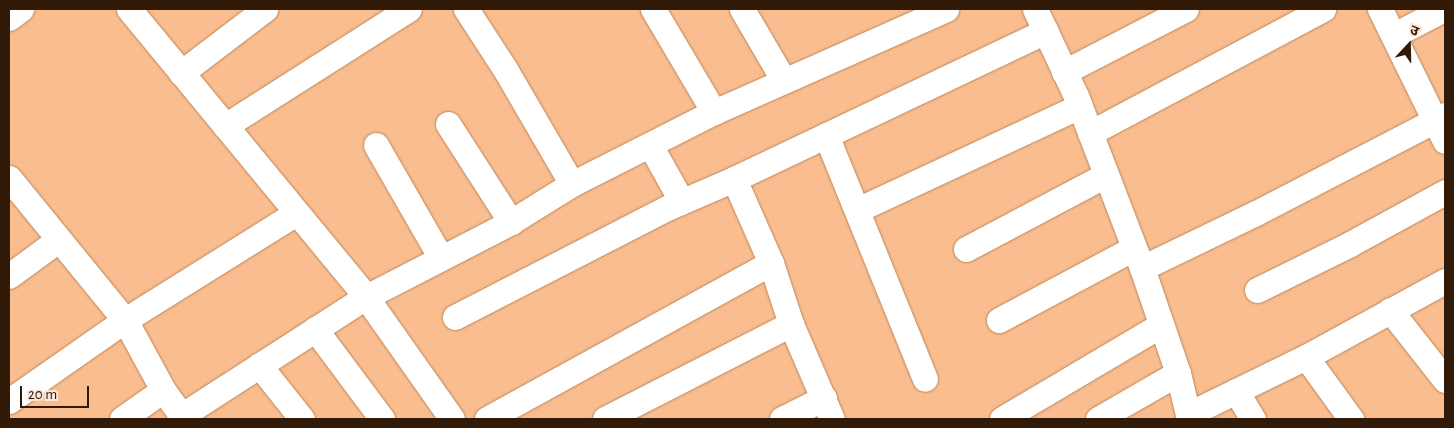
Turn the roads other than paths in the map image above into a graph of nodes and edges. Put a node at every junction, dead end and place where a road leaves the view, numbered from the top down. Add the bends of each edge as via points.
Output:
1 (21, 9) edge
2 (129, 9) edge
3 (265, 9) edge
4 (409, 9) edge
5 (466, 9) edge
6 (653, 9) edge
7 (742, 9) edge
8 (946, 9) edge
9 (1035, 9) edge
10 (1186, 9) edge
11 (1323, 9) edge
12 (1380, 9) edge
13 (1444, 9) edge
14 (921, 14) edge
15 (9, 18) edge
16 (1046, 31) junction
17 (1394, 35) junction
18 (1064, 72) junction
19 (181, 73) junction
20 (784, 81) junction
21 (1080, 106) junction
22 (714, 112) junction
23 (448, 124) dead end
24 (225, 126) junction
25 (1442, 126) edge
26 (1090, 133) junction
27 (826, 135) junction
28 (376, 145) dead end
29 (650, 145) junction
30 (1106, 174) junction
31 (9, 178) edge
32 (734, 179) junction
33 (572, 184) junction
34 (1445, 192) edge
35 (682, 202) junction
36 (857, 210) junction
37 (296, 213) junction
38 (510, 222) junction
39 (58, 240) junction
40 (966, 249) dead end
41 (440, 258) junction
42 (1138, 258) junction
43 (771, 263) junction
44 (9, 276) edge
45 (1445, 281) edge
46 (1258, 290) dead end
47 (366, 297) junction
48 (1390, 310) junction
49 (455, 317) dead end
50 (125, 320) junction
51 (999, 320) dead end
52 (791, 324) junction
53 (1162, 325) junction
54 (315, 329) junction
55 (1306, 357) junction
56 (259, 366) junction
57 (1178, 373) junction
58 (925, 379) dead end
59 (1445, 380) edge
60 (164, 390) junction
61 (1236, 392) junction
62 (9, 401) edge
63 (828, 409) edge
64 (1189, 417) edge
65 (182, 418) edge
66 (122, 419) edge
67 (302, 419) edge
68 (382, 419) edge
69 (452, 419) edge
70 (487, 419) edge
71 (605, 419) edge
72 (782, 419) edge
73 (1002, 419) edge
74 (1098, 419) edge
75 (1253, 419) edge
76 (1351, 419) edge

1 - 15 street
2 - 19 street
3 - 19 street
4 - 24 street
5 - 33 street
6 - 22 street
7 - 20 street
8 - 14 street
9 - 16 street
10 - 18 street
11 - 26 street
12 - 17 street
13 - 17 street
14 - 20 street
16 - 18 street
16 - 27 street
17 - 25 street
18 - 21 street
19 - 24 street
20 - 22 street
21 - 26 street
21 - 36 street
22 - 29 street
23 - 38 street
24 - 37 street
25 - 42 street via 1256,214
26 - 30 street
27 - 32 street
27 - 36 street
28 - 41 street
29 - 33 street
29 - 35 street
30 - 40 street
30 - 42 street
31 - 39 street
32 - 35 street
32 - 43 street
33 - 38 street
34 - 46 street
35 - 49 street
36 - 58 street
37 - 47 street
37 - 50 street
38 - 41 street
39 - 44 street
39 - 50 street
41 - 47 street
42 - 51 street
42 - 53 street
43 - 52 street
43 - 70 street
45 - 48 street
47 - 54 street
47 - 69 street
48 - 55 street
48 - 59 street
50 - 60 street
50 - 62 street
52 - 63 street
52 - 71 street
53 - 57 street
53 - 73 street
54 - 56 street
54 - 68 street
55 - 61 street
55 - 76 street
56 - 65 street
56 - 67 street
57 - 64 street
57 - 74 street
60 - 65 street
60 - 66 street
61 - 64 street
61 - 75 street
63 - 72 street

